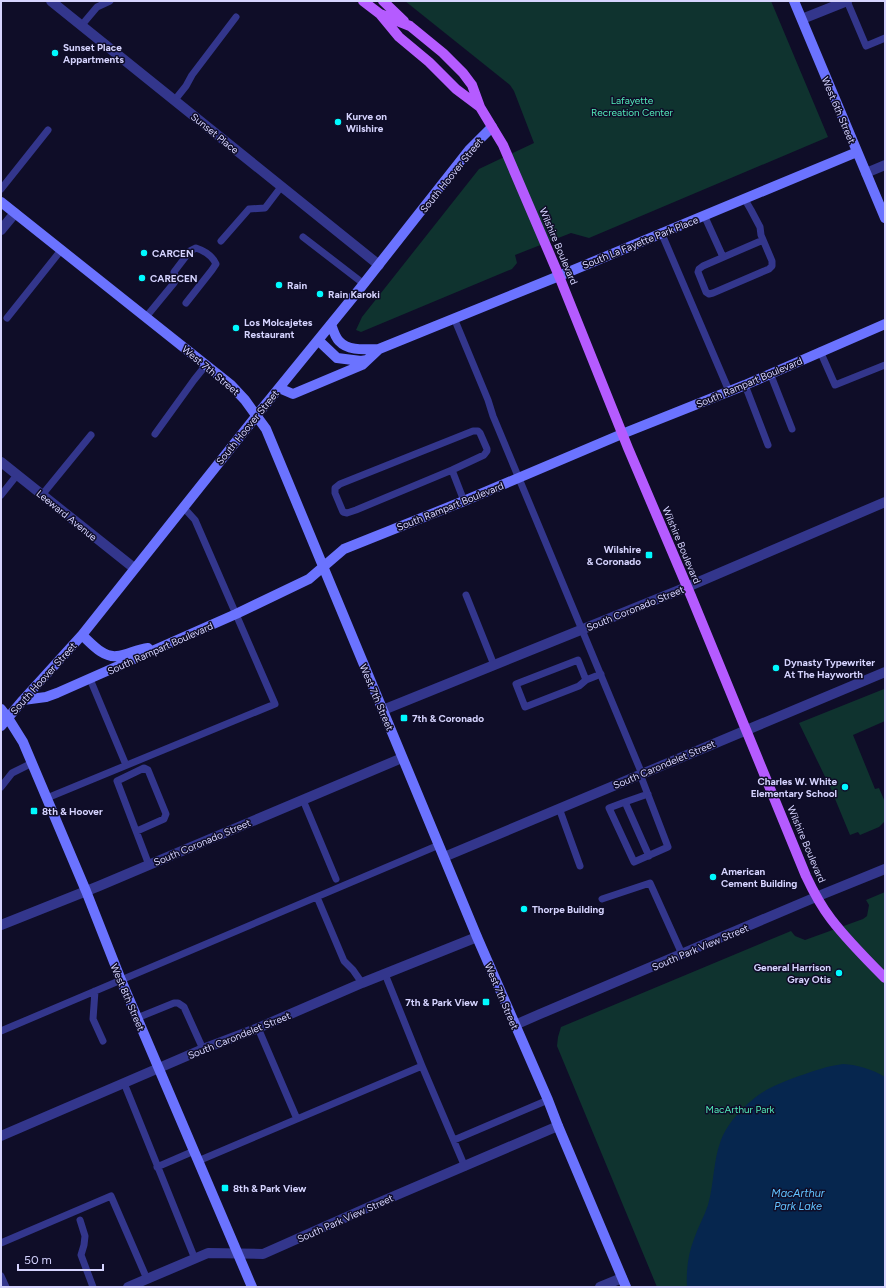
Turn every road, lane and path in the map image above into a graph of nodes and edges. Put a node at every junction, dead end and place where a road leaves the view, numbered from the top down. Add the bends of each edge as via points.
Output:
1 (51, 1) edge
2 (110, 1) edge
3 (363, 1) edge
4 (383, 1) edge
5 (794, 1) edge
6 (847, 1) edge
7 (380, 14) junction
8 (236, 17) dead end
9 (802, 19) junction
10 (81, 26) junction
11 (410, 26) junction
12 (885, 38) edge
13 (174, 101) junction
14 (480, 107) junction
15 (492, 127) junction
16 (48, 130) dead end
17 (856, 152) junction
18 (885, 165) edge
19 (866, 173) junction
20 (281, 187) junction
21 (1, 189) edge
22 (744, 198) junction
23 (1, 202) edge
24 (15, 213) junction
25 (704, 215) junction
26 (885, 218) edge
27 (1, 230) edge
28 (661, 232) junction
29 (303, 237) dead end
30 (763, 240) junction
31 (221, 241) dead end
32 (62, 249) junction
33 (723, 257) junction
34 (379, 265) junction
35 (559, 276) junction
36 (364, 284) junction
37 (186, 303) dead end
38 (146, 317) junction
39 (7, 318) dead end
40 (454, 318) junction
41 (331, 324) junction
42 (885, 324) edge
43 (318, 340) junction
44 (379, 349) junction
45 (820, 351) junction
46 (367, 360) junction
47 (885, 365) edge
48 (206, 366) junction
49 (770, 373) junction
50 (745, 384) junction
51 (279, 388) junction
52 (729, 391) junction
53 (257, 415) junction
54 (792, 429) dead end
55 (155, 434) dead end
56 (622, 434) junction
57 (91, 435) dead end
58 (768, 445) dead end
59 (1, 462) edge
60 (452, 470) junction
61 (17, 475) junction
62 (518, 477) junction
63 (1, 495) edge
64 (42, 496) junction
65 (464, 501) junction
66 (885, 502) edge
67 (183, 507) junction
68 (323, 567) junction
69 (134, 568) junction
70 (687, 587) junction
71 (466, 595) dead end
72 (236, 614) junction
73 (583, 629) junction
74 (82, 635) junction
75 (160, 647) junction
76 (494, 665) junction
77 (885, 672) edge
78 (601, 674) junction
79 (90, 679) junction
80 (586, 680) junction
81 (23, 700) junction
82 (1, 709) edge
83 (383, 710) junction
84 (8, 718) junction
85 (1, 726) edge
86 (746, 730) junction
87 (402, 758) junction
88 (32, 763) junction
89 (126, 765) junction
90 (641, 774) junction
91 (1, 787) edge
92 (648, 794) junction
93 (47, 798) junction
94 (303, 800) junction
95 (625, 802) junction
96 (559, 808) junction
97 (137, 831) junction
98 (439, 845) junction
99 (649, 856) junction
100 (444, 857) junction
101 (150, 864) junction
102 (580, 866) dead end
103 (885, 869) edge
104 (336, 879) dead end
105 (86, 891) junction
106 (317, 897) junction
107 (816, 897) junction
108 (602, 899) dead end
109 (1, 925) edge
110 (477, 937) junction
111 (682, 954) junction
112 (385, 974) junction
113 (885, 978) edge
114 (121, 980) junction
115 (362, 983) junction
116 (95, 991) junction
117 (137, 1018) junction
118 (515, 1025) junction
119 (258, 1028) junction
120 (1, 1031) edge
121 (103, 1041) dead end
122 (203, 1049) junction
123 (422, 1066) junction
124 (159, 1068) junction
125 (124, 1083) junction
126 (548, 1100) junction
127 (297, 1119) junction
128 (558, 1126) junction
129 (1, 1136) edge
130 (454, 1140) junction
131 (196, 1156) junction
132 (157, 1167) junction
133 (465, 1167) junction
134 (80, 1220) dead end
135 (1, 1243) edge
136 (237, 1254) junction
137 (194, 1259) junction
138 (1, 1276) edge
139 (147, 1279) junction
140 (624, 1282) edge
141 (6, 1287) edge
142 (93, 1287) edge
143 (128, 1287) edge
144 (252, 1287) edge
145 (600, 1287) edge

1 - 10 street, Sunset Place
2 - 10 lane via 97,7
3 - 7 main road, Wilshire Boulevard
4 - 11 main road
5 - 9 street, West 6th Street
6 - 9 street
6 - 12 lane via 866,46
7 - 11 main road, Wilshire Boulevard
7 - 14 main road, Wilshire Boulevard via 399,37 456,89
8 - 13 lane
9 - 17 street, West 6th Street
10 - 13 street, Sunset Place
11 - 14 main road, Wilshire Boulevard via 443,53 462,73 472,85
13 - 20 street, Sunset Place
14 - 15 main road, Wilshire Boulevard
15 - 34 street, South Hoover Street via 470,150
15 - 35 main road, Wilshire Boulevard via 506,153
16 - 21 lane
17 - 19 street, West 6th Street
17 - 22 street, South La Fayette Park Place
18 - 19 street
19 - 26 street, West 6th Street
20 - 31 lane via 265,208 249,209
20 - 34 street, Sunset Place
22 - 25 street, South La Fayette Park Place
22 - 30 lane via 760,227
23 - 24 street, West 7th Street
24 - 27 street
24 - 32 street, West 7th Street
25 - 28 street, South La Fayette Park Place
25 - 33 lane
28 - 35 street, South La Fayette Park Place
28 - 52 lane
29 - 36 lane
30 - 33 lane
30 - 33 lane via 772,266 709,294 706,292 699,269
32 - 38 street, West 7th Street
32 - 39 lane
34 - 36 street, South Hoover Street
35 - 40 street, South La Fayette Park Place
35 - 56 main road, Wilshire Boulevard
36 - 41 street, South Hoover Street
37 - 38 lane via 216,264 206,252 196,248 190,251 174,272 174,283
38 - 48 street, West 7th Street
40 - 44 street, South La Fayette Park Place
40 - 62 lane
41 - 43 street, South Hoover Street
41 - 44 street, South La Fayette Park Place via 340,342 345,345 353,349
42 - 45 street, South Rampart Boulevard
43 - 46 street via 337,358
43 - 51 street, South Hoover Street
44 - 46 street, South La Fayette Park Place
45 - 47 lane via 836,385
45 - 49 street, South Rampart Boulevard
46 - 51 street, South La Fayette Park Place via 362,365 293,394
48 - 53 street, West 7th Street via 231,385
48 - 55 lane
49 - 50 street, South Rampart Boulevard
49 - 54 lane
50 - 52 street, South Rampart Boulevard
50 - 58 lane
51 - 53 street, South Hoover Street
52 - 56 street, South Rampart Boulevard
53 - 67 street, South Hoover Street
53 - 68 street, West 7th Street via 268,433
56 - 62 street, South Rampart Boulevard
56 - 70 main road, Wilshire Boulevard
57 - 64 lane
59 - 61 street, Leeward Avenue
60 - 60 lane via 487,452 478,431 472,431 340,484 335,488 335,493 343,512 347,513
60 - 65 lane
61 - 63 lane
61 - 64 street, Leeward Avenue
62 - 65 street, South Rampart Boulevard
62 - 73 lane
64 - 69 street, Leeward Avenue
65 - 68 street, South Rampart Boulevard via 344,549
66 - 70 street, South Coronado Street
67 - 69 street, South Hoover Street
67 - 72 lane via 195,520
68 - 72 street, South Rampart Boulevard via 309,579
68 - 83 street, West 7th Street
69 - 74 street, South Hoover Street
70 - 73 street, South Coronado Street
70 - 86 main road, Wilshire Boulevard
71 - 76 lane
72 - 75 street, South Rampart Boulevard
72 - 89 lane via 274,704
73 - 76 street, South Coronado Street
73 - 78 lane
74 - 75 street via 109,655 116,656 142,648
74 - 81 street, South Hoover Street
75 - 79 street, South Rampart Boulevard
76 - 83 street, South Coronado Street
77 - 86 street, South Carondelet Street
78 - 80 lane
78 - 90 lane
79 - 81 street, South Rampart Boulevard via 46,697
79 - 89 lane
80 - 80 lane via 579,686 525,707 516,684 578,660
81 - 84 street, South Hoover Street
82 - 84 street, West 8th Street
83 - 87 street, West 7th Street
84 - 85 street, South Hoover Street
84 - 88 street, West 8th Street
86 - 90 street, South Carondelet Street
86 - 107 main road, Wilshire Boulevard
87 - 94 street, South Coronado Street
87 - 98 street, West 7th Street
88 - 91 lane via 12,773
88 - 93 street, West 8th Street
89 - 93 lane
90 - 92 lane
90 - 96 street, South Carondelet Street
92 - 95 lane
92 - 99 lane via 668,847
93 - 105 street, West 8th Street
94 - 101 street, South Coronado Street
94 - 104 lane
95 - 99 lane
95 - 99 lane via 609,808 634,862
96 - 100 street, South Carondelet Street
96 - 102 lane
97 - 97 lane via 117,781 144,768 148,770 166,814 164,819
97 - 101 lane
98 - 100 street, West 7th Street
98 - 106 lane
100 - 110 street, West 7th Street
101 - 105 street, South Coronado Street
103 - 107 street, South Park View Street
105 - 109 street, South Coronado Street
105 - 114 street, West 8th Street
106 - 114 lane
106 - 115 lane via 344,961
107 - 111 street, South Park View Street
107 - 113 main road, Wilshire Boulevard via 842,934
108 - 111 lane via 650,883
110 - 112 street, South Carondelet Street
110 - 118 street, West 7th Street
111 - 118 street, South Park View Street
112 - 115 street, South Carondelet Street
112 - 123 lane
114 - 116 lane
114 - 117 street, West 8th Street
115 - 119 street, South Carondelet Street
116 - 120 lane
116 - 121 lane via 93,1019
117 - 122 lane via 178,1003 184,1007
117 - 124 street, West 8th Street
118 - 126 street, West 7th Street
119 - 122 street, South Carondelet Street
119 - 127 lane
122 - 124 street, South Carondelet Street
123 - 127 lane
123 - 130 lane
124 - 125 street, South Carondelet Street
124 - 131 street, West 8th Street
125 - 129 street, South Carondelet Street
125 - 132 lane
126 - 128 street, West 7th Street
126 - 130 lane
127 - 131 lane
128 - 133 street, South Park View Street
128 - 140 street, West 7th Street
130 - 133 lane
131 - 132 lane
131 - 136 street, West 8th Street
132 - 137 lane
133 - 136 street, South Park View Street via 264,1254
134 - 142 lane via 85,1236 81,1255
135 - 139 lane via 111,1196
136 - 137 street, South Park View Street via 208,1253
136 - 144 street, West 8th Street
137 - 139 street, South Park View Street
138 - 141 lane
139 - 143 street, South Park View Street
140 - 145 street

